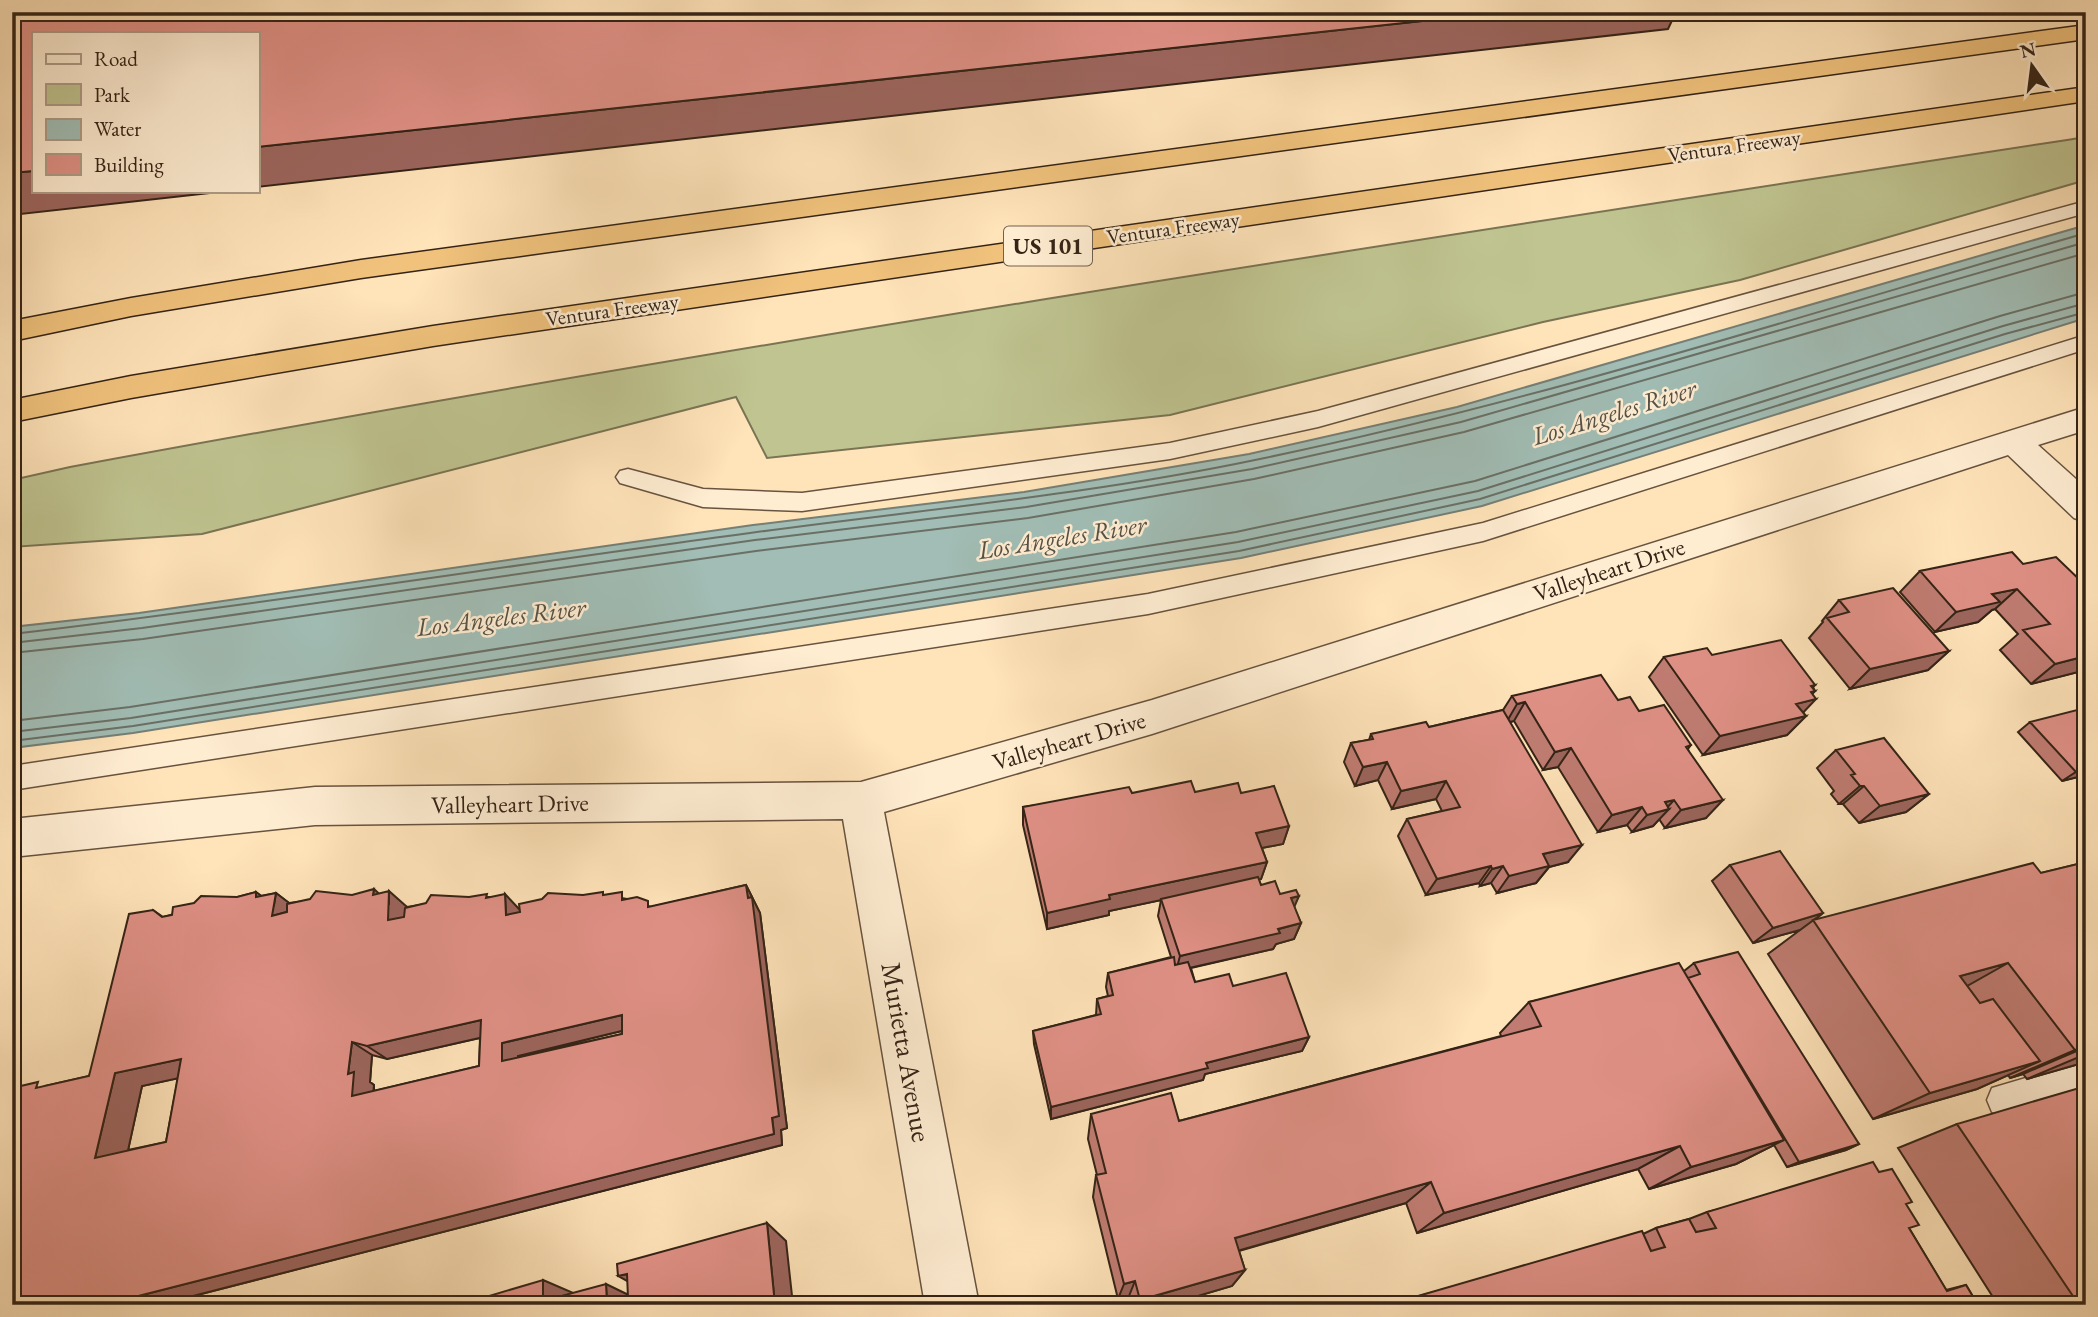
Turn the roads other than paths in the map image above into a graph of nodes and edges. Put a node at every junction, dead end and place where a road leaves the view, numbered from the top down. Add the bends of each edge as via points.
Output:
1 (2086, 32) edge
2 (2086, 94) edge
3 (2086, 207) edge
4 (12, 331) edge
5 (2086, 342) edge
6 (12, 411) edge
7 (2086, 418) edge
8 (2012, 440) junction
9 (628, 477) dead end
10 (2086, 509) edge
11 (12, 778) edge
12 (861, 800) junction
13 (12, 838) edge
14 (2086, 1076) edge
15 (2004, 1100) edge
16 (953, 1305) edge

1 - 4 highway via 361,269
2 - 6 highway, Ventura Freeway / US 101 via 433,336
3 - 9 lane via 1318,419 1170,450 802,502 703,498
5 - 11 lane via 1483,532 1148,604
7 - 8 street, Valleyheart Drive
8 - 10 street
8 - 12 street, Valleyheart Drive via 1152,717
12 - 13 street, Valleyheart Drive via 315,806
12 - 16 street, Murietta Avenue
14 - 15 lane

